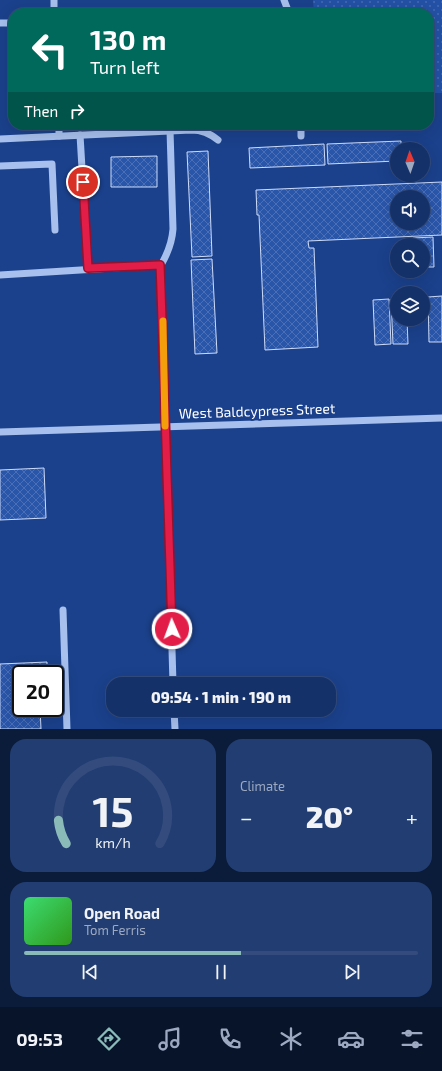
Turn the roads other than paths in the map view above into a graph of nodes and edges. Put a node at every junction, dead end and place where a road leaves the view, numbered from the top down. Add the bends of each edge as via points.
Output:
1 (59, 130) edge
2 (170, 130) junction
3 (300, 130) edge
4 (80, 135) junction
5 (59, 136) junction
6 (301, 136) dead end
7 (0, 139) edge
8 (218, 140) dead end
9 (0, 166) edge
10 (55, 230) dead end
11 (160, 265) junction
12 (88, 268) junction
13 (0, 275) edge
14 (442, 418) edge
15 (165, 427) junction
16 (0, 432) edge
17 (63, 610) dead end
18 (173, 677) edge
19 (174, 717) edge
20 (67, 729) edge
21 (175, 729) edge

1 - 5 street
2 - 4 street
2 - 8 street via 202,130
2 - 11 street via 173,229 172,242
3 - 6 street
4 - 5 street
4 - 12 street
5 - 7 street
9 - 10 street via 52,164
11 - 12 street
11 - 15 street
12 - 13 street
14 - 15 street, West Baldcypress Street
15 - 16 street, West Baldcypress Street
15 - 18 street
17 - 20 street
19 - 21 street

